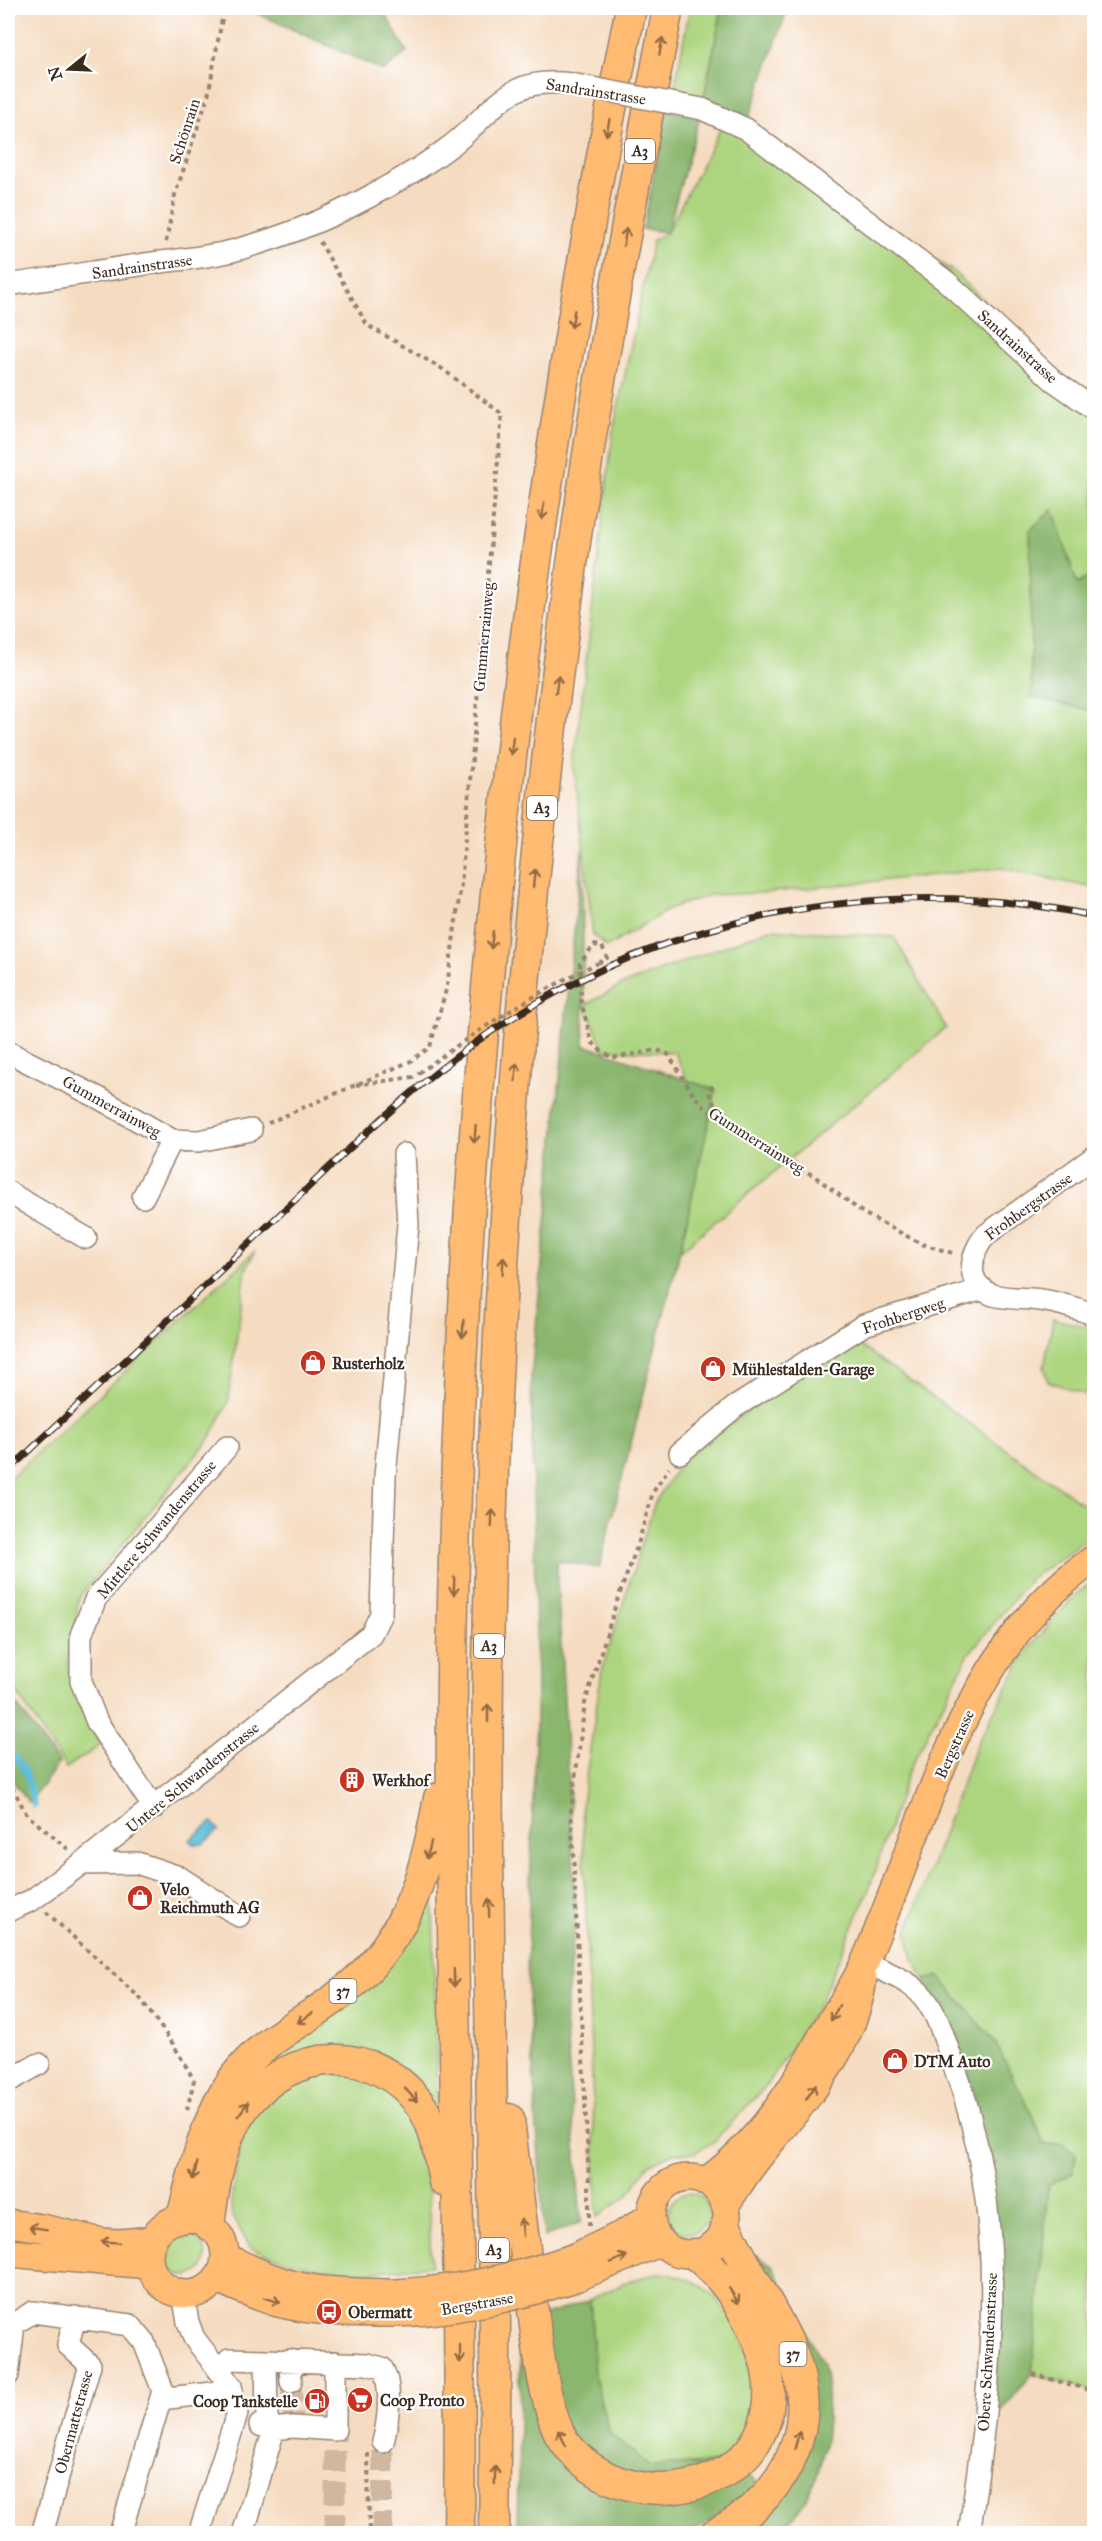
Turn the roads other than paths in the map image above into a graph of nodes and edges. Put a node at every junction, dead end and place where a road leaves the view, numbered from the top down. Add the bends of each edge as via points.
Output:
1 (632, 8) edge
2 (668, 8) edge
3 (8, 285) edge
4 (1095, 409) edge
5 (8, 1052) edge
6 (251, 1130) road end
7 (172, 1140) junction
8 (404, 1154) dead end
9 (1095, 1157) edge
10 (8, 1192) edge
11 (143, 1197) dead end
12 (86, 1238) dead end
13 (983, 1289) junction
14 (1095, 1314) edge
15 (227, 1447) dead end
16 (680, 1453) road end
17 (1095, 1559) edge
18 (452, 1731) junction
19 (154, 1808) junction
20 (81, 1864) junction
21 (8, 1911) edge
22 (239, 1916) dead end
23 (865, 1962) junction
24 (490, 1967) junction
25 (39, 2064) dead end
26 (10, 2083) edge
27 (705, 2182) junction
28 (651, 2216) junction
29 (725, 2216) junction
30 (195, 2222) junction
31 (8, 2223) edge
32 (661, 2242) junction
33 (152, 2252) junction
34 (8, 2253) edge
35 (459, 2254) junction
36 (694, 2254) junction
37 (577, 2267) junction
38 (221, 2268) junction
39 (183, 2294) junction
40 (75, 2317) junction
41 (267, 2360) junction
42 (290, 2360) junction
43 (334, 2362) junction
44 (8, 2375) edge
45 (224, 2378) junction
46 (291, 2382) tunnel mouth
47 (163, 2391) junction
48 (237, 2414) junction
49 (286, 2425) junction
50 (383, 2442) tunnel mouth
51 (42, 2534) edge
52 (120, 2534) edge
53 (199, 2534) edge
54 (243, 2534) edge
55 (459, 2534) edge
56 (494, 2534) edge
57 (715, 2534) edge
58 (969, 2534) edge

1 -> 18 highway, A3 via 601,159 554,436 514,728 493,929 462,1332
24 -> 2 highway, A3 via 490,1571 499,1325 518,1046 536,855 579,514 616,284
3 - 4 street, Sandrainstrasse, bridge via 232,251 310,226 382,190 430,160 514,91 541,82 571,84 702,109 746,129 947,282 1054,381
5 - 7 street, Gummerrainweg
6 - 7 street, Gummerrainweg via 199,1142
7 - 11 street
8 - 19 street, Untere Schwandenstrasse via 408,1225 385,1476 381,1614 371,1634
9 - 13 street, Frohbergstrasse via 980,1242 972,1258 972,1270
10 - 12 street
13 - 14 street
13 - 16 street, Frohbergweg via 864,1325 735,1407
15 - 19 street, Mittlere Schwandenstrasse via 96,1598 81,1635 81,1681 97,1722
17 - 23 main road, Bergstrasse via 1042,1602 992,1666 948,1755
18 -> 30 highway, 37 via 426,1864 400,1926 357,1980 266,2045 235,2076 211,2122
18 -> 35 highway, A3
19 - 20 street, Untere Schwandenstrasse
20 - 21 street, Untere Schwandenstrasse via 32,1900
20 - 22 street via 137,1863 179,1877
23 -> 27 main road, Bergstrasse via 803,2071 776,2110 728,2166
29 -> 23 main road, Bergstrasse via 751,2168 807,2099 840,2049 861,1996
23 - 58 street, Obere Schwandenstrasse via 919,1992 933,2009 964,2092 982,2166 992,2242 993,2299 988,2389
36 -> 24 highway via 720,2277 754,2334 769,2380 768,2416 754,2454 724,2485 687,2502 643,2503 616,2494 590,2477 566,2445 551,2409 535,2323
56 -> 24 highway, A3
25 - 26 street
27 - 28 main road via 684,2179 664,2187 652,2205
27 - 29 main road via 714,2188
28 - 32 main road
28 - 37 main road, Bergstrasse
29 - 36 main road, Bergstrasse via 722,2234 711,2247
57 -> 29 highway, 37 via 754,2509 779,2481 795,2448 802,2414 800,2378 790,2348 742,2261
30 - 33 main road via 170,2222 160,2229
30 -> 35 highway via 213,2191 226,2142 243,2108 261,2088 301,2064 357,2062 387,2075 422,2108 438,2147
30 - 38 main road via 221,2239
33 -> 31 main road
32 - 36 main road via 676,2252
37 -> 32 main road, Bergstrasse
33 - 34 main road
33 - 39 main road via 155,2276
35 -> 55 highway, A3
37 - 38 main road, Bergstrasse, bridge via 527,2294 484,2304 427,2312 397,2303 351,2313 276,2302
38 - 39 main road via 208,2288
39 - 45 street via 194,2338
40 - 44 street via 33,2312 14,2324
40 - 47 street via 130,2325 144,2342
40 - 51 street, Obermattstrasse via 68,2345 90,2365
41 - 42 street
41 - 45 street via 229,2359
41 - 49 street via 267,2418
42 - 43 street
42 - 46 street
43 - 49 street via 335,2430
43 - 50 street via 374,2365 386,2374 387,2426
45 - 47 street via 212,2393 169,2398
45 - 48 street
47 - 52 street
48 - 49 street
48 - 53 street
49 - 54 street via 270,2447

